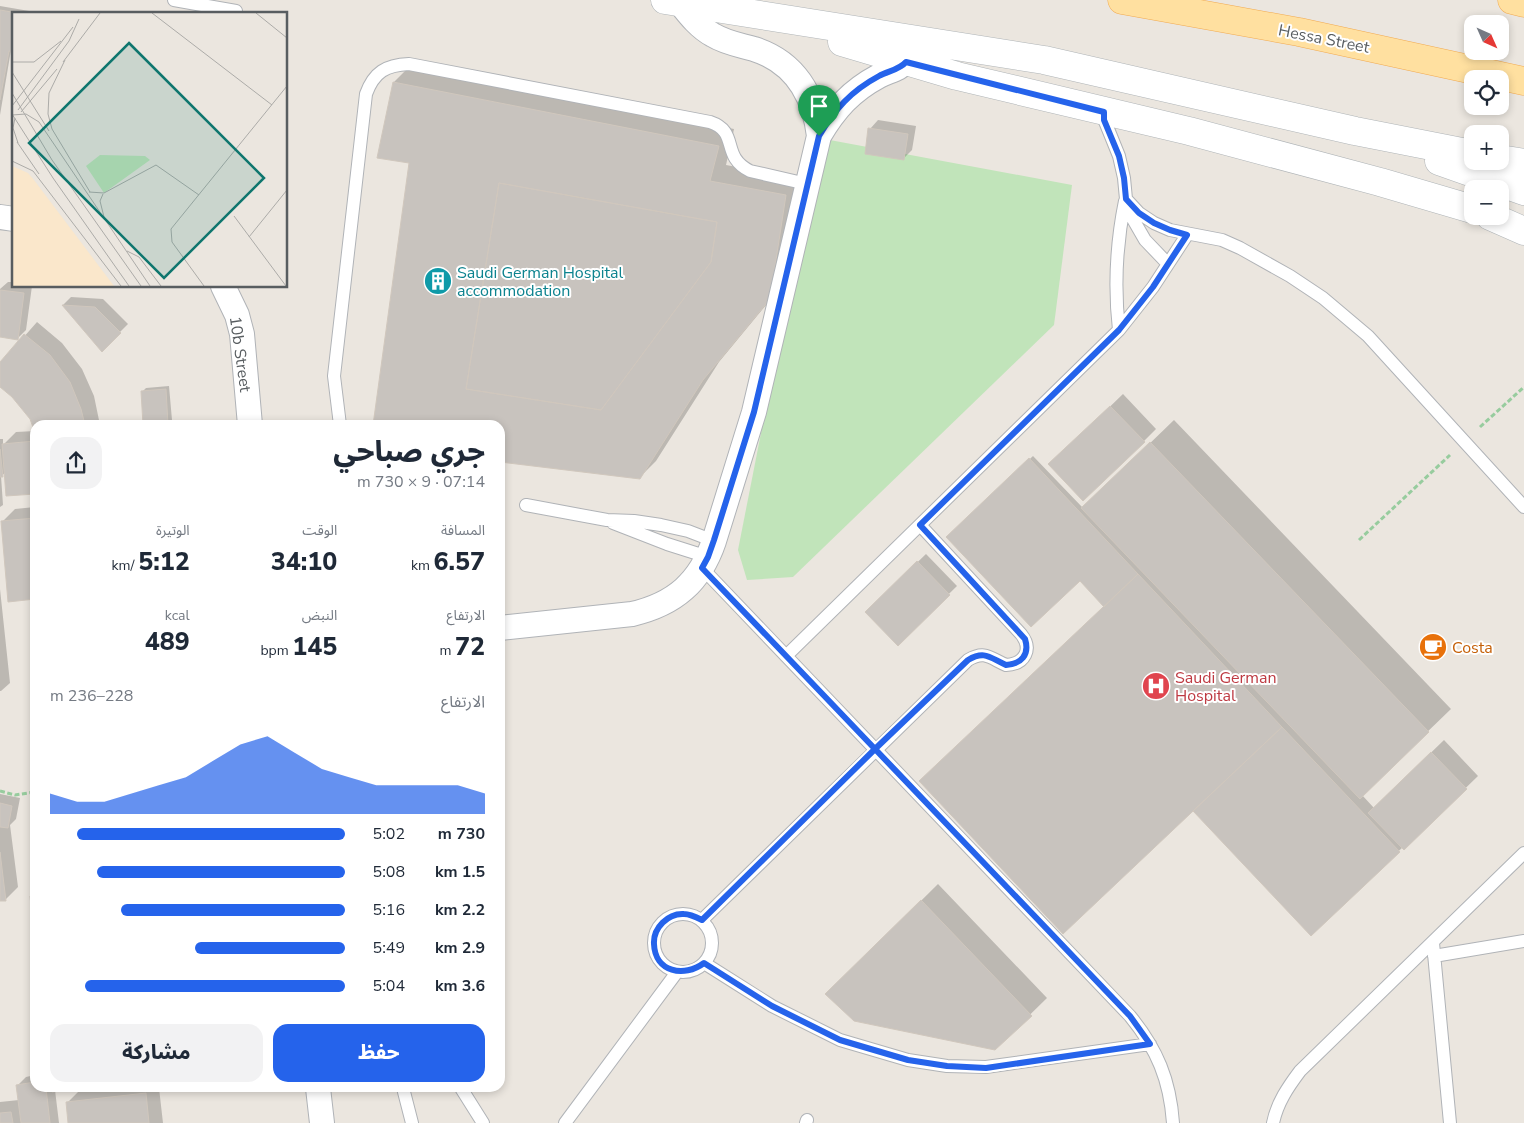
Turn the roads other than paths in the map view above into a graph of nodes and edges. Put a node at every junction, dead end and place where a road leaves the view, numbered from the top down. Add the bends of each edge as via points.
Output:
1 (174, 0) edge
2 (1122, 0) edge
3 (1512, 0) edge
4 (672, 2) edge
5 (1524, 3) edge
6 (236, 12) dead end
7 (748, 14) junction
8 (906, 62) junction
9 (1524, 81) edge
10 (1104, 112) junction
11 (1355, 131) junction
12 (819, 136) junction
13 (1464, 152) edge
14 (1509, 161) edge
15 (1524, 164) edge
16 (807, 184) junction
17 (1524, 191) edge
18 (1126, 199) junction
19 (1464, 208) edge
20 (1509, 224) edge
21 (1524, 231) edge
22 (1187, 235) junction
23 (1168, 264) junction
24 (224, 288) edge
25 (1119, 330) junction
26 (250, 420) edge
27 (339, 420) edge
28 (526, 505) dead end
29 (1524, 507) edge
30 (606, 520) junction
31 (920, 525) junction
32 (708, 555) junction
33 (505, 627) edge
34 (786, 656) junction
35 (875, 749) junction
36 (1524, 853) edge
37 (702, 920) junction
38 (1524, 941) edge
39 (1433, 942) junction
40 (1434, 956) junction
41 (704, 963) junction
42 (677, 972) junction
43 (1150, 1044) junction
44 (318, 1092) edge
45 (404, 1092) edge
46 (464, 1092) edge
47 (322, 1123) edge
48 (412, 1123) edge
49 (483, 1123) edge
50 (565, 1123) edge
51 (1173, 1123) edge
52 (1273, 1123) edge
53 (1450, 1123) edge

1 - 6 lane
2 - 9 main road, Hessa Street via 1299,32
3 - 5 main road
4 - 7 main road
4 - 12 street via 712,35 754,49 782,63 794,74 812,102
7 - 8 main road
7 - 11 main road via 1044,60
8 - 10 main road
8 - 12 street via 881,74 846,98
10 - 18 lane via 1104,120 1119,156
10 - 19 main road via 1188,131
11 - 13 main road
11 - 17 main road
12 - 16 street
14 - 15 main road
16 - 27 lane via 742,167 732,155 725,130 710,122 409,64 386,68 377,74 366,94 334,376
16 - 32 street via 754,412
18 - 22 lane via 1154,223
18 - 23 lane via 1141,234
18 - 25 lane via 1120,225 1116,277
20 - 21 main road
22 - 23 lane
22 - 29 lane via 1222,240 1240,248 1323,298 1368,336
23 - 25 lane
24 - 26 street, 10b Street via 242,334
25 - 31 lane
28 - 30 lane
30 - 32 lane via 667,544
30 - 32 lane via 634,521 688,532
31 - 34 lane
31 - 35 lane via 1021,634 1027,646 1026,652 1019,663 1012,665 988,655 968,660
32 - 33 street via 684,590 646,611
32 - 34 lane
34 - 35 lane
35 - 37 lane
35 - 43 lane via 1130,1016
36 - 39 lane
37 - 41 lane via 708,928 712,946
37 - 42 lane via 684,914 675,915 666,919 655,934 656,954 661,962
38 - 40 lane
39 - 40 lane
39 - 52 lane via 1300,1071 1281,1100
40 - 53 lane
41 - 42 lane via 696,969
41 - 43 lane via 772,1006 840,1040 908,1060 986,1068
42 - 50 lane
43 - 51 lane via 1170,1092
44 - 47 street
45 - 48 lane
46 - 49 lane

